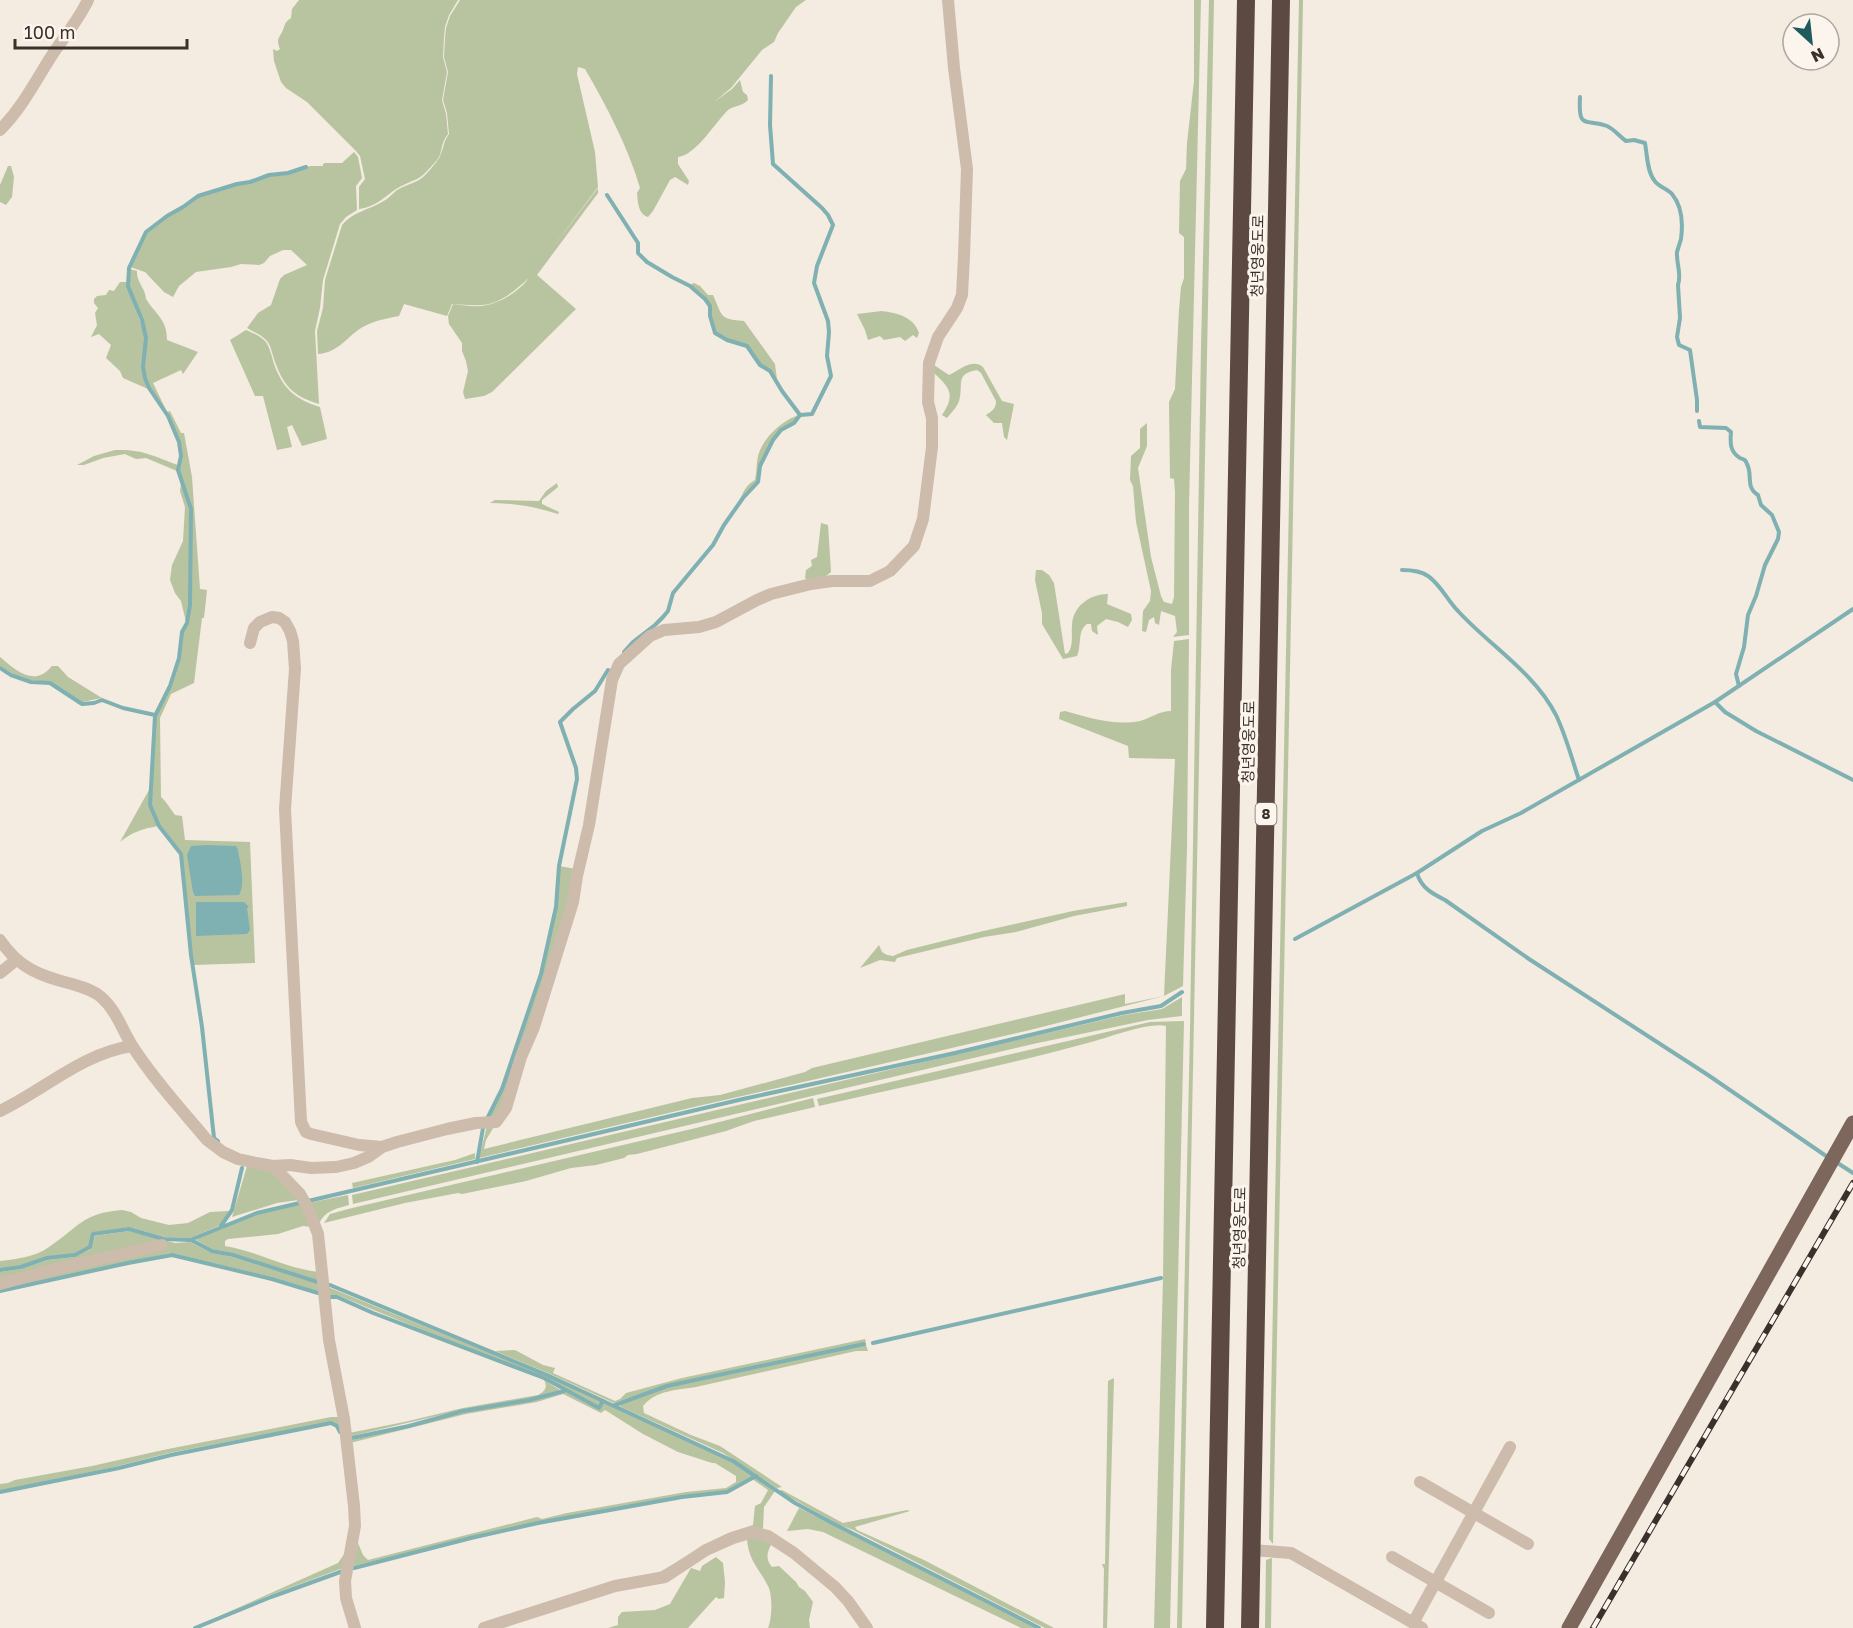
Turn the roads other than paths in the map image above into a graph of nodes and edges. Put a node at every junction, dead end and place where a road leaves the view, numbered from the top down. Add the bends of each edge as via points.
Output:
1 (88, 0) edge
2 (948, 0) edge
3 (1246, 0) edge
4 (1281, 0) edge
5 (0, 130) edge
6 (250, 643) dead end
7 (0, 940) edge
8 (15, 960) junction
9 (0, 972) edge
10 (132, 1046) junction
11 (0, 1111) edge
12 (1853, 1124) edge
13 (381, 1147) junction
14 (273, 1166) junction
15 (162, 1245) dead end
16 (0, 1284) edge
17 (1510, 1447) dead end
18 (1420, 1482) dead end
19 (1473, 1512) junction
20 (1528, 1544) dead end
21 (1251, 1550) junction
22 (1392, 1557) dead end
23 (1435, 1582) junction
24 (1489, 1613) dead end
25 (1417, 1625) edge
26 (355, 1628) edge
27 (484, 1628) edge
28 (867, 1628) edge
29 (1215, 1628) edge
30 (1250, 1628) edge
31 (1569, 1628) edge

1 - 5 street via 15,116
2 - 13 street via 967,170 962,295 928,363 932,447 923,519 914,546 890,571 870,581 811,584 771,594 716,622 650,636 619,664 612,680 573,902 506,1108 496,1122 447,1129
3 - 29 highway, 청년영웅도로
4 - 21 highway, 청년영웅도로 / 8
6 - 13 street via 260,622 272,617 285,622 296,669 285,809 302,1122 310,1134
7 - 8 street
8 - 9 street
8 - 10 street via 44,977 100,996 116,1015
10 - 11 street via 115,1048 79,1065
10 - 14 street via 207,1140 238,1160
12 - 31 main road
13 - 14 street via 368,1157 336,1167
14 - 26 street via 300,1194 318,1234 329,1340 344,1419 354,1506 355,1526 345,1581
15 - 16 street
17 - 19 street
18 - 19 street
19 - 20 street
19 - 23 street
21 - 25 street via 1291,1553
21 - 30 highway, 청년영웅도로 / 8
22 - 23 street
23 - 24 street
23 - 25 street
27 - 28 street via 615,1586 665,1576 706,1550 753,1532 768,1536 794,1553 835,1587

